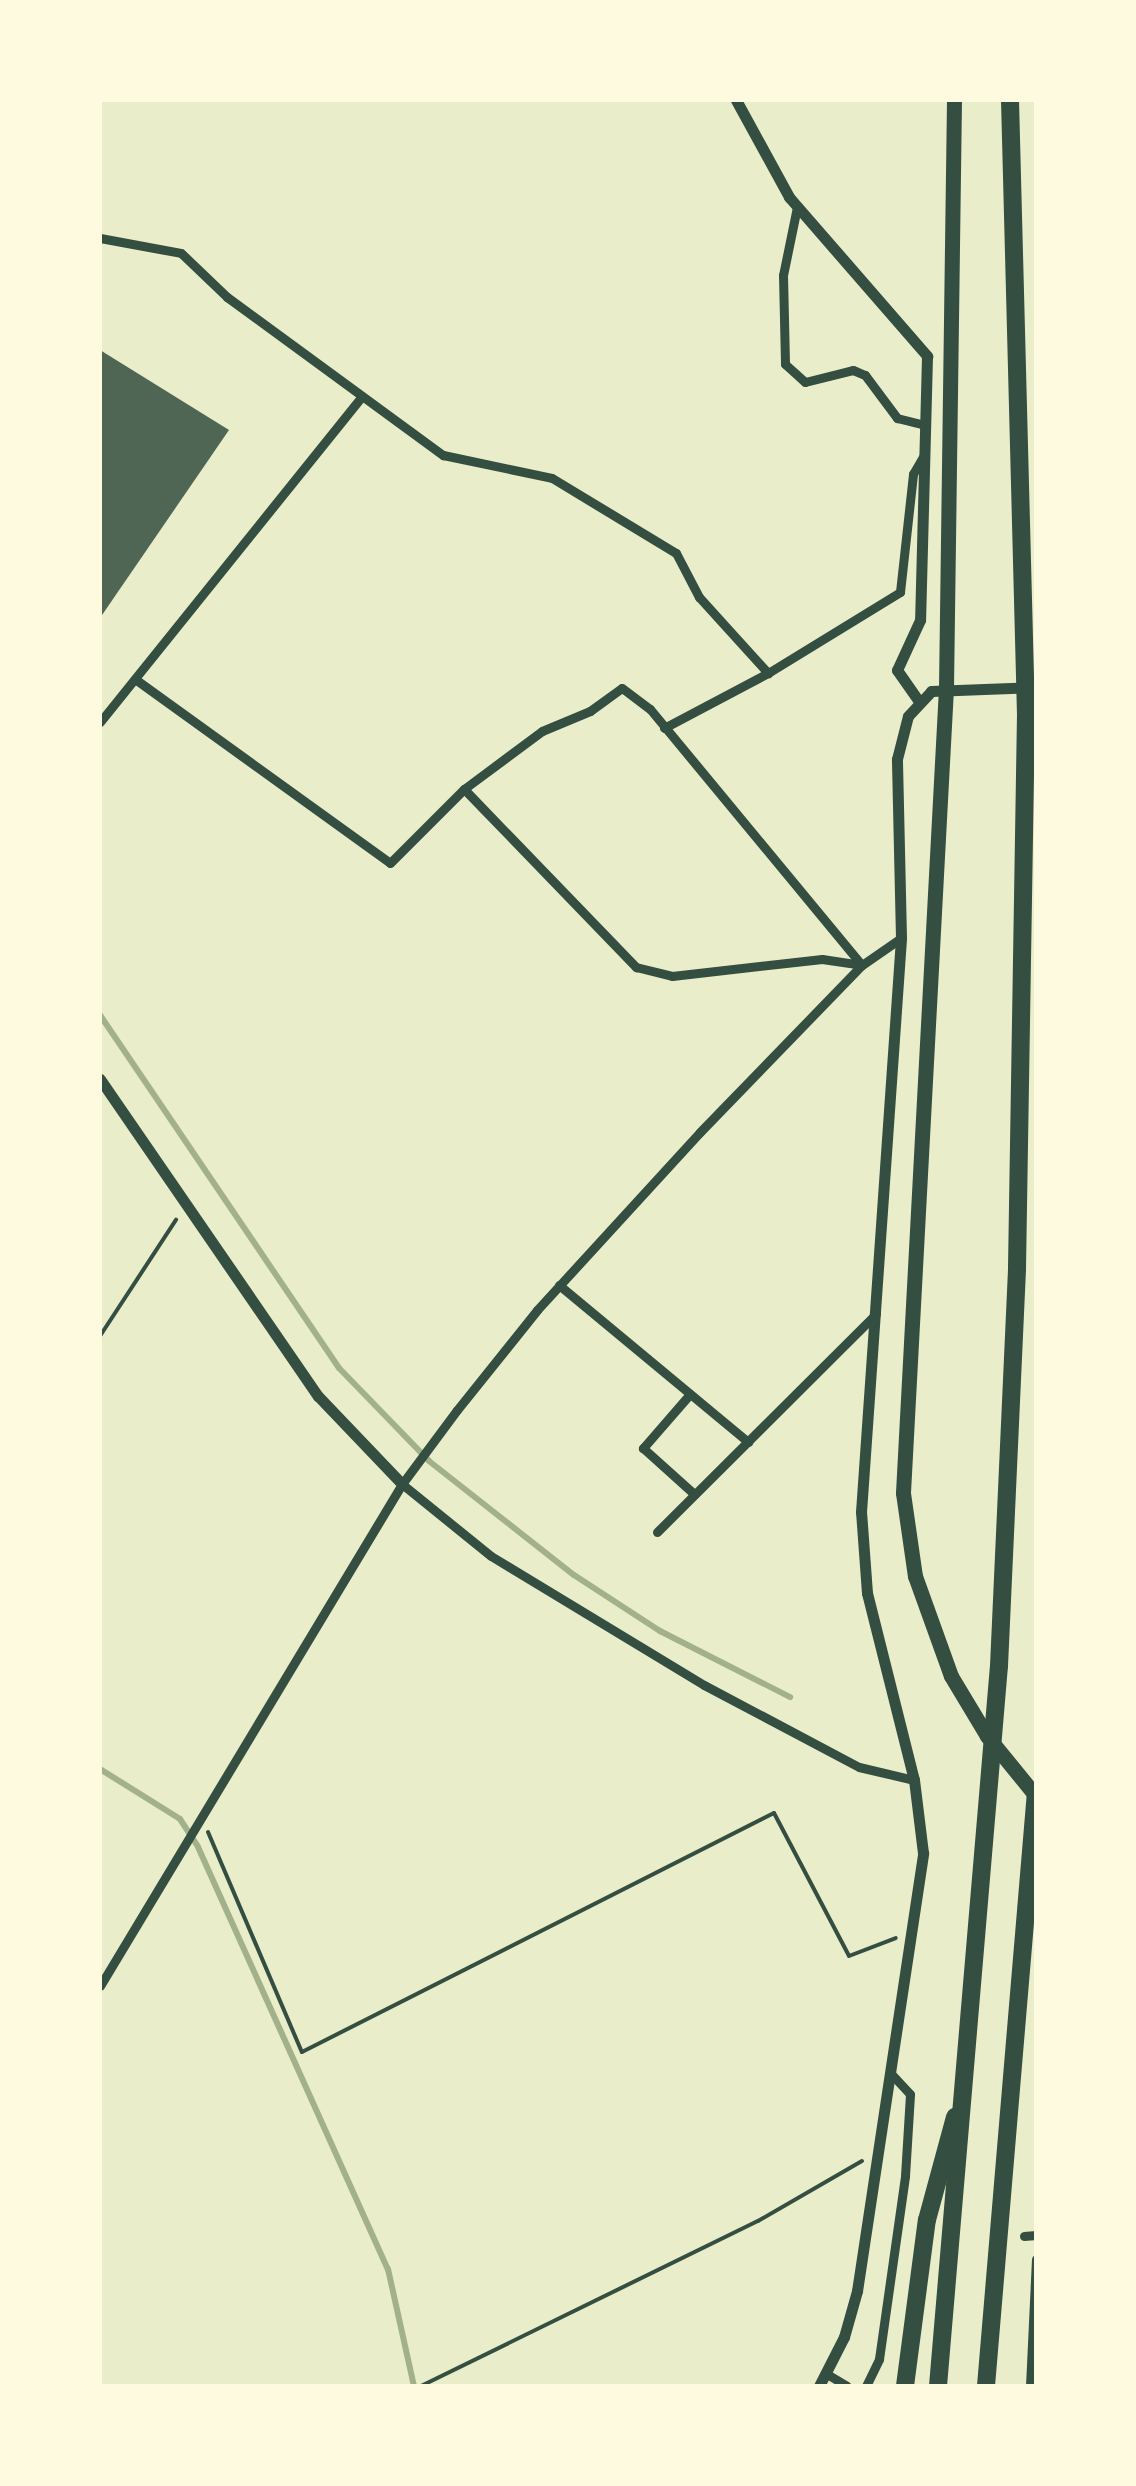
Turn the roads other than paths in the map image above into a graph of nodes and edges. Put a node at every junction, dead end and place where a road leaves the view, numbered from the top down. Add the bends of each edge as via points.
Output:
1 (736, 100) edge
2 (954, 100) edge
3 (1010, 100) edge
4 (797, 206) junction
5 (100, 238) edge
6 (360, 400) junction
7 (926, 425) junction
8 (926, 451) junction
9 (768, 674) junction
10 (135, 679) junction
11 (1036, 686) edge
12 (946, 688) junction
13 (918, 700) junction
14 (100, 722) edge
15 (664, 728) junction
16 (464, 790) junction
17 (900, 938) junction
18 (862, 965) junction
19 (100, 1079) edge
20 (559, 1285) junction
21 (878, 1312) junction
22 (690, 1394) junction
23 (748, 1442) junction
24 (402, 1484) junction
25 (694, 1494) junction
26 (657, 1532) dead end
27 (914, 1780) junction
28 (1036, 1794) edge
29 (100, 1986) edge
30 (968, 2066) junction
31 (892, 2074) junction
32 (1036, 2258) edge
33 (827, 2374) junction
34 (819, 2386) edge
35 (847, 2386) edge
36 (866, 2386) edge
37 (905, 2386) edge
38 (938, 2386) edge
39 (986, 2386) edge
40 (1030, 2386) edge

1 - 4 street
2 - 12 highway
3 - 30 highway via 1026,715 1017,1268 1000,1666
4 - 7 street via 927,356
4 - 7 street via 783,275 786,364 806,382 853,370 865,375 897,418
5 - 6 street via 182,254
6 - 9 street via 443,456 552,478 676,553 699,597
6 - 10 street
7 - 8 street
8 - 9 street via 913,474 900,592
8 - 13 street via 920,620 898,670
9 - 15 street
10 - 14 street
10 - 16 street via 390,863
11 - 12 street
12 - 13 street
12 - 28 highway via 903,1492 915,1576 951,1676 987,1736
13 - 17 street via 898,759
15 - 16 street via 622,688 590,711 542,731
15 - 18 street
16 - 18 street via 636,967 672,976 822,959
17 - 18 street
17 - 21 street
18 - 20 street
19 - 24 street via 318,1396
20 - 22 street
20 - 24 street
21 - 23 street
21 - 27 street via 861,1512 867,1593
22 - 23 street
22 - 25 street via 643,1448
23 - 25 street
24 - 27 street via 491,1556 704,1685 859,1768
24 - 29 street
25 - 26 street
27 - 31 street via 923,1854
28 - 39 highway
30 - 37 highway via 928,2220
30 - 38 highway
31 - 33 street via 857,2290
31 - 36 street via 910,2094 905,2176 879,2359
32 - 40 street
33 - 34 street
33 - 35 street

